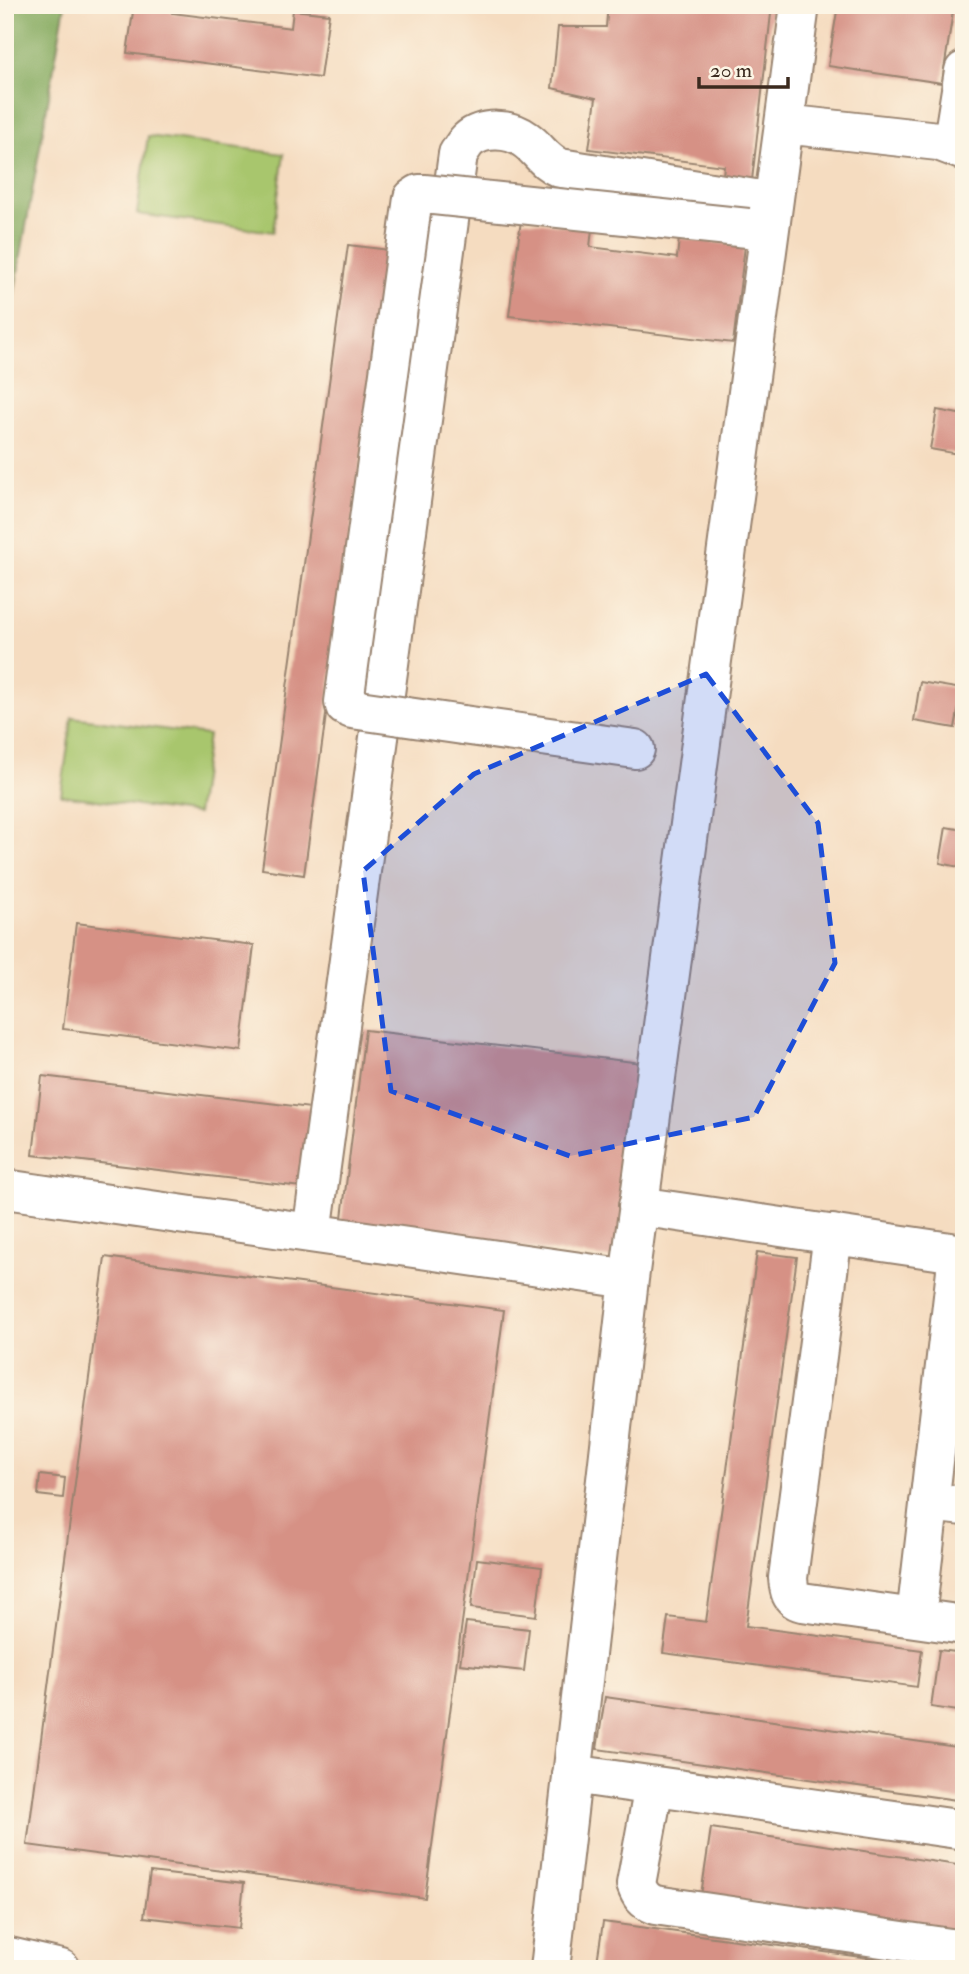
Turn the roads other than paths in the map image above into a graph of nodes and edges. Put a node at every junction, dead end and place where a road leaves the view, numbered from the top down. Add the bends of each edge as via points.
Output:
1 (800, 5) edge
2 (964, 71) edge
3 (784, 124) junction
4 (958, 149) edge
5 (764, 220) junction
6 (635, 749) dead end
7 (5, 1189) edge
8 (638, 1206) junction
9 (312, 1233) junction
10 (833, 1234) junction
11 (961, 1253) edge
12 (629, 1279) junction
13 (954, 1376) edge
14 (947, 1504) edge
15 (916, 1618) junction
16 (964, 1625) edge
17 (572, 1774) junction
18 (654, 1786) junction
19 (964, 1830) edge
20 (964, 1950) edge
21 (5, 1956) edge
22 (61, 1969) edge
23 (550, 1969) edge

1 - 3 lane
2 - 4 lane
3 - 4 lane via 937,141
3 - 5 lane
5 - 6 lane, bridge via 424,194 413,198 345,706
5 - 8 lane
5 - 9 lane via 548,163 525,139 504,131 485,132 468,140 458,154
7 - 9 lane
8 - 10 lane
8 - 12 lane
9 - 12 lane
10 - 11 lane
10 - 15 lane via 789,1587 793,1597 802,1602
11 - 13 lane
12 - 17 lane
13 - 14 lane
14 - 15 lane
15 - 16 lane
17 - 18 lane
17 - 23 lane
18 - 19 lane
18 - 20 lane via 636,1884 647,1902
21 - 22 lane

